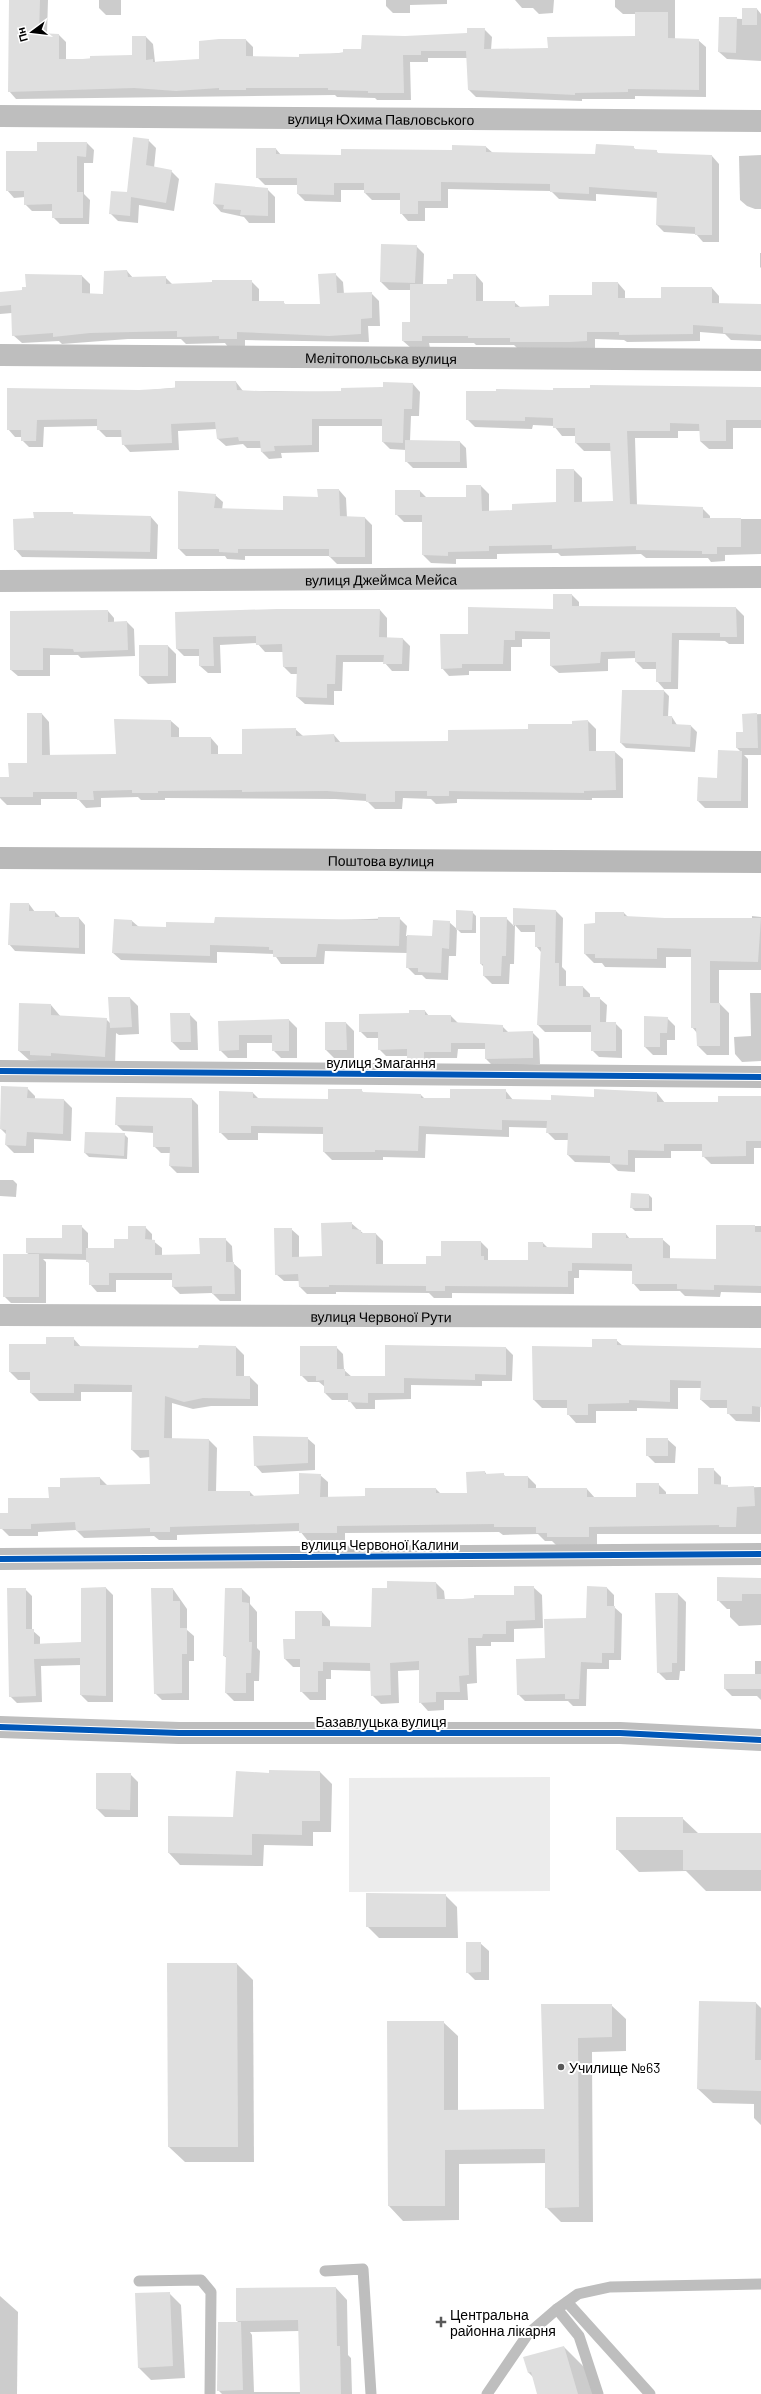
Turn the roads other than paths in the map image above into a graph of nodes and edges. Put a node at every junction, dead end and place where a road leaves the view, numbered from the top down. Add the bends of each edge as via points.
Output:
1 (0, 116) edge
2 (761, 121) edge
3 (0, 355) edge
4 (761, 360) edge
5 (761, 577) edge
6 (0, 581) edge
7 (0, 858) edge
8 (761, 862) edge
9 (0, 1071) edge
10 (761, 1077) edge
11 (0, 1315) edge
12 (761, 1317) edge
13 (761, 1554) edge
14 (0, 1559) edge
15 (0, 1727) edge
16 (761, 1740) edge
17 (325, 2271) dead end
18 (139, 2282) dead end
19 (761, 2284) edge
20 (567, 2302) junction
21 (557, 2309) junction
22 (210, 2394) edge
23 (371, 2394) edge
24 (487, 2394) edge
25 (598, 2394) edge
26 (650, 2394) edge

1 - 2 street, вулиця Юхима Павловського
3 - 4 street, Мелітопольська вулиця
5 - 6 street, вулиця Джеймса Мейса
7 - 8 street, Поштова вулиця
9 - 10 street, вулиця Змагання
11 - 12 street, вулиця Червоної Рути
13 - 14 street, вулиця Червоної Калини
15 - 16 street, Базавлуцька вулиця via 179,1733 620,1733
17 - 23 lane via 363,2269
18 - 22 lane via 201,2280 211,2292
19 - 20 lane via 610,2287 578,2294
20 - 21 lane
20 - 26 lane
21 - 24 lane via 528,2334
21 - 25 lane via 579,2336

